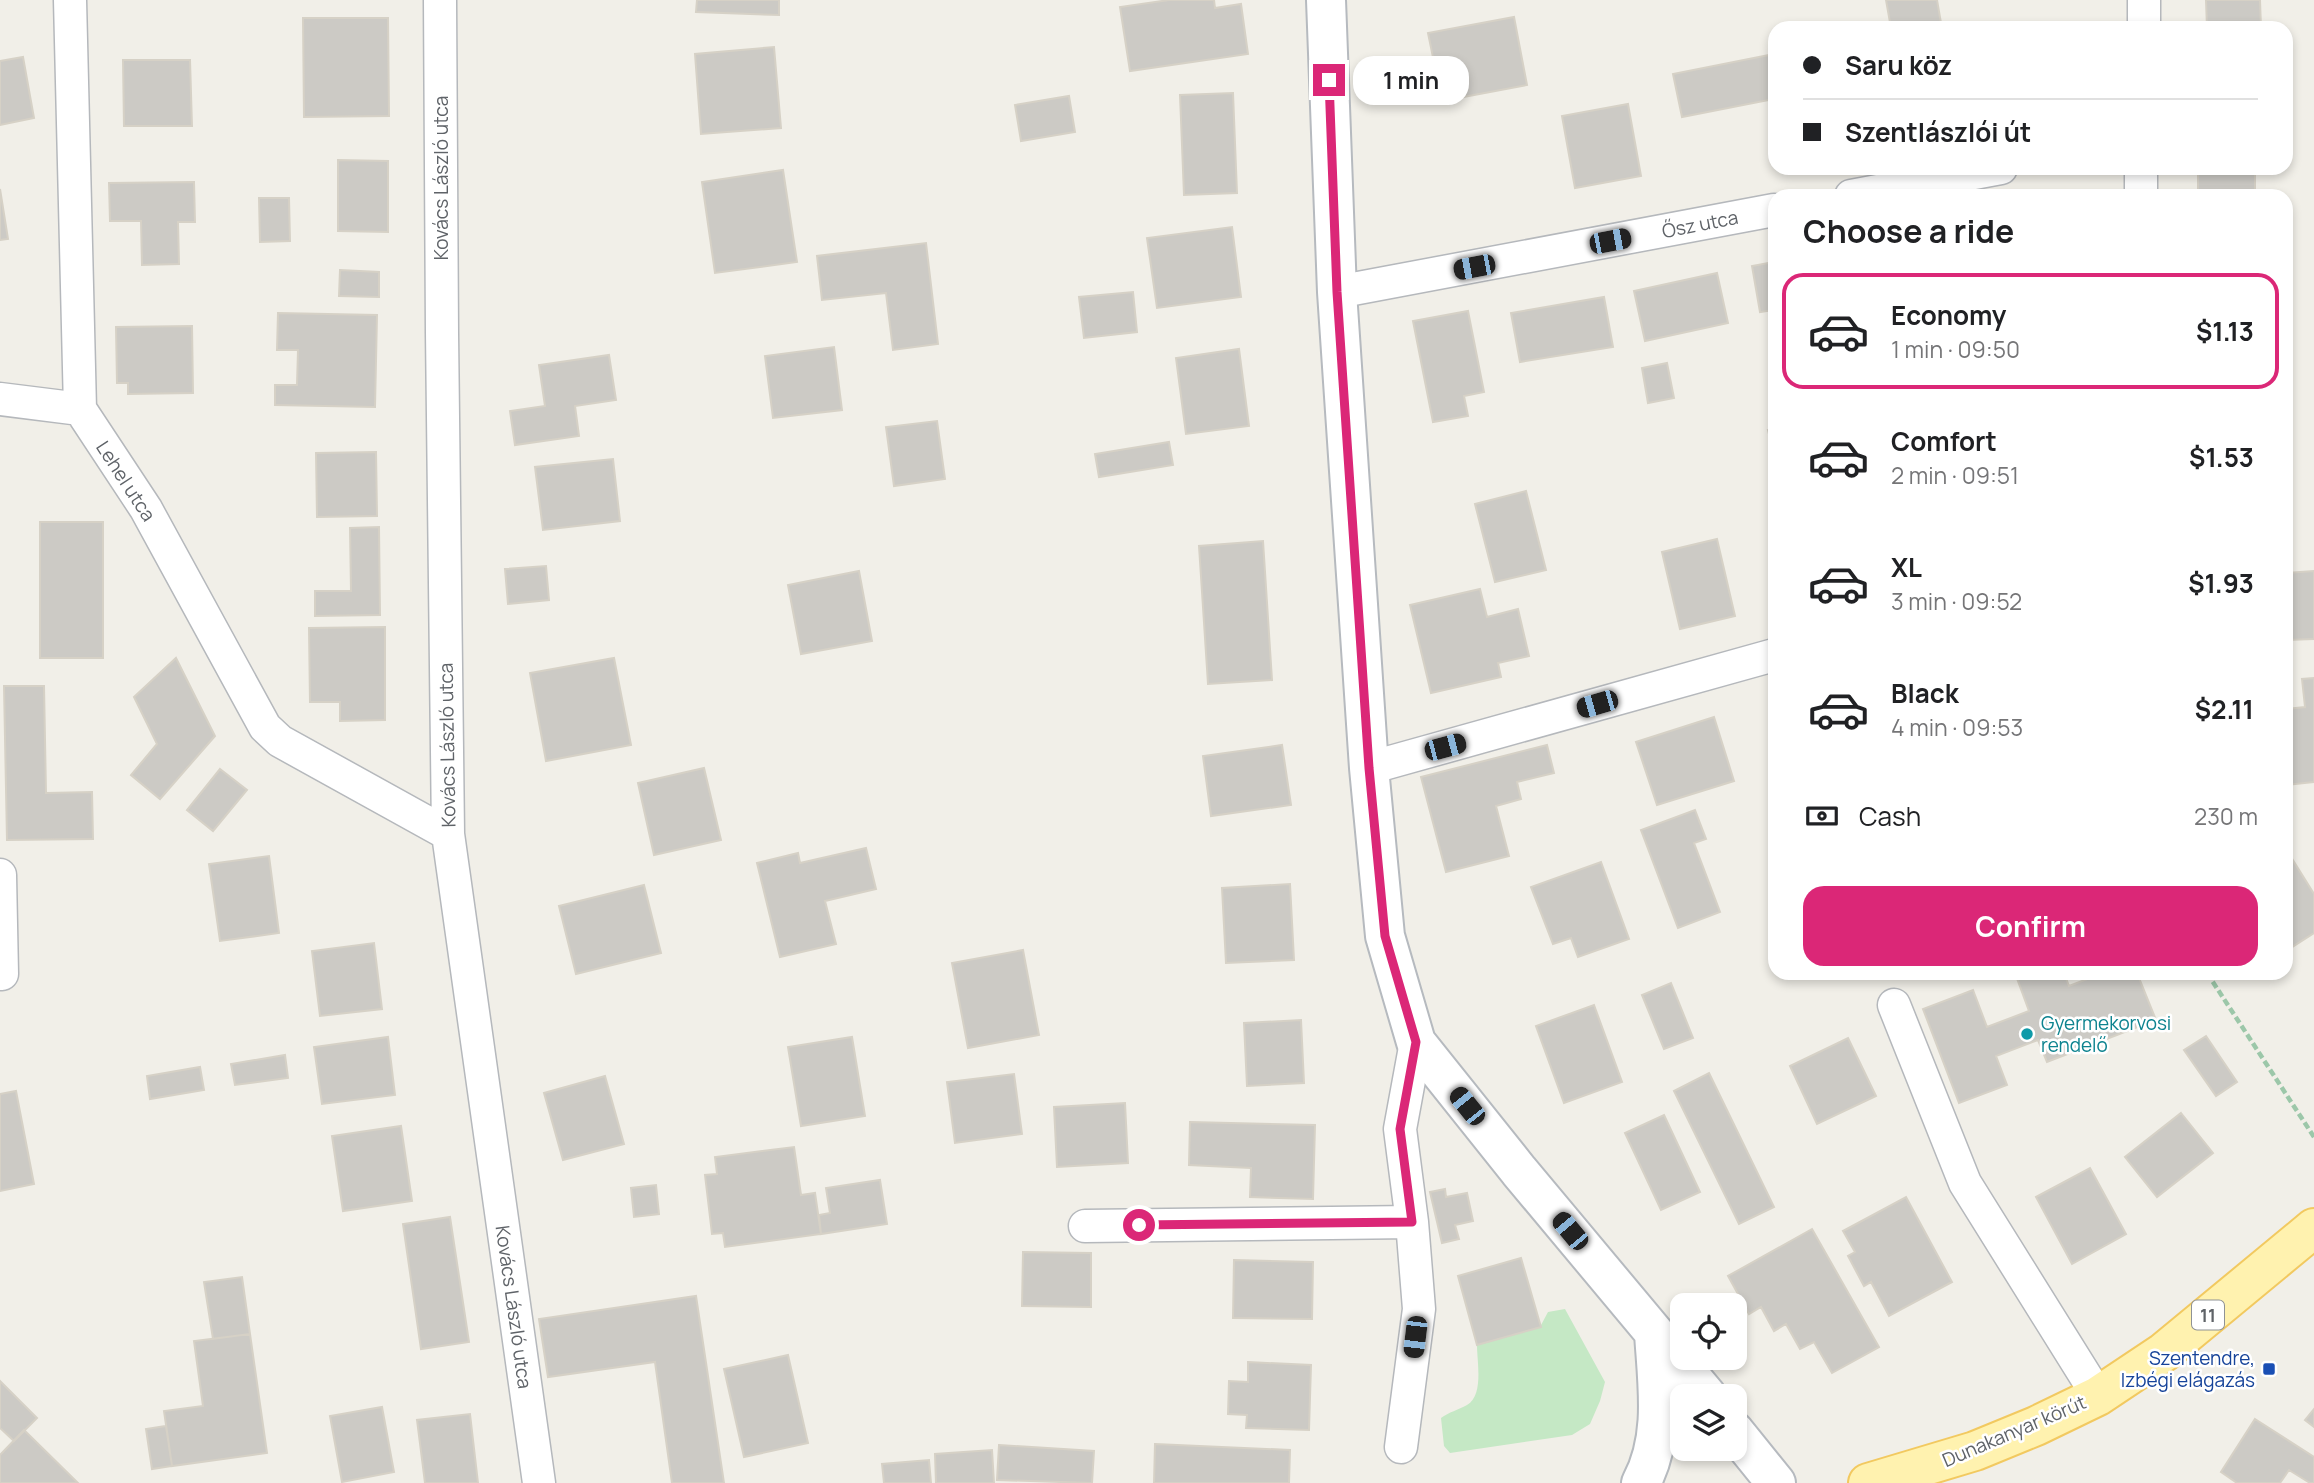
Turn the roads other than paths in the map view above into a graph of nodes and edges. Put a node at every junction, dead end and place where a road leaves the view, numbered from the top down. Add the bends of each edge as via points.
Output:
1 (70, 0) edge
2 (440, 0) edge
3 (1326, 0) edge
4 (2144, 0) edge
5 (2144, 21) edge
6 (1964, 175) edge
7 (1888, 189) edge
8 (1768, 211) edge
9 (1337, 292) junction
10 (0, 399) edge
11 (79, 409) junction
12 (1768, 657) edge
13 (1369, 768) junction
14 (448, 834) junction
15 (0, 876) edge
16 (2, 974) dead end
17 (1894, 1005) dead end
18 (1416, 1042) junction
19 (1412, 1222) junction
20 (1085, 1226) dead end
21 (2314, 1228) edge
22 (1654, 1333) junction
23 (1697, 1384) edge
24 (2098, 1396) junction
25 (1747, 1446) edge
26 (1401, 1447) dead end
27 (539, 1483) edge
28 (1641, 1483) edge
29 (1776, 1483) edge
30 (1868, 1483) edge

1 - 11 street
2 - 14 street, Kovács László utca
3 - 9 main road
4 - 5 street
6 - 7 street
8 - 9 street, Ősz utca
9 - 13 main road
10 - 11 street
11 - 14 street, Lehel utca via 146,509 265,727 281,741
12 - 13 street
13 - 18 main road via 1385,936
14 - 27 street, Kovács László utca
15 - 16 street
17 - 24 street via 1965,1182
18 - 19 street via 1400,1129
18 - 22 main road
19 - 20 street
19 - 26 street via 1419,1309
21 - 24 main road, Dunakanyar körút / 11 via 2164,1352
22 - 23 main road
22 - 28 main road via 1659,1417 1650,1466
24 - 30 main road, Dunakanyar körút / 11 via 1975,1451
25 - 29 main road

